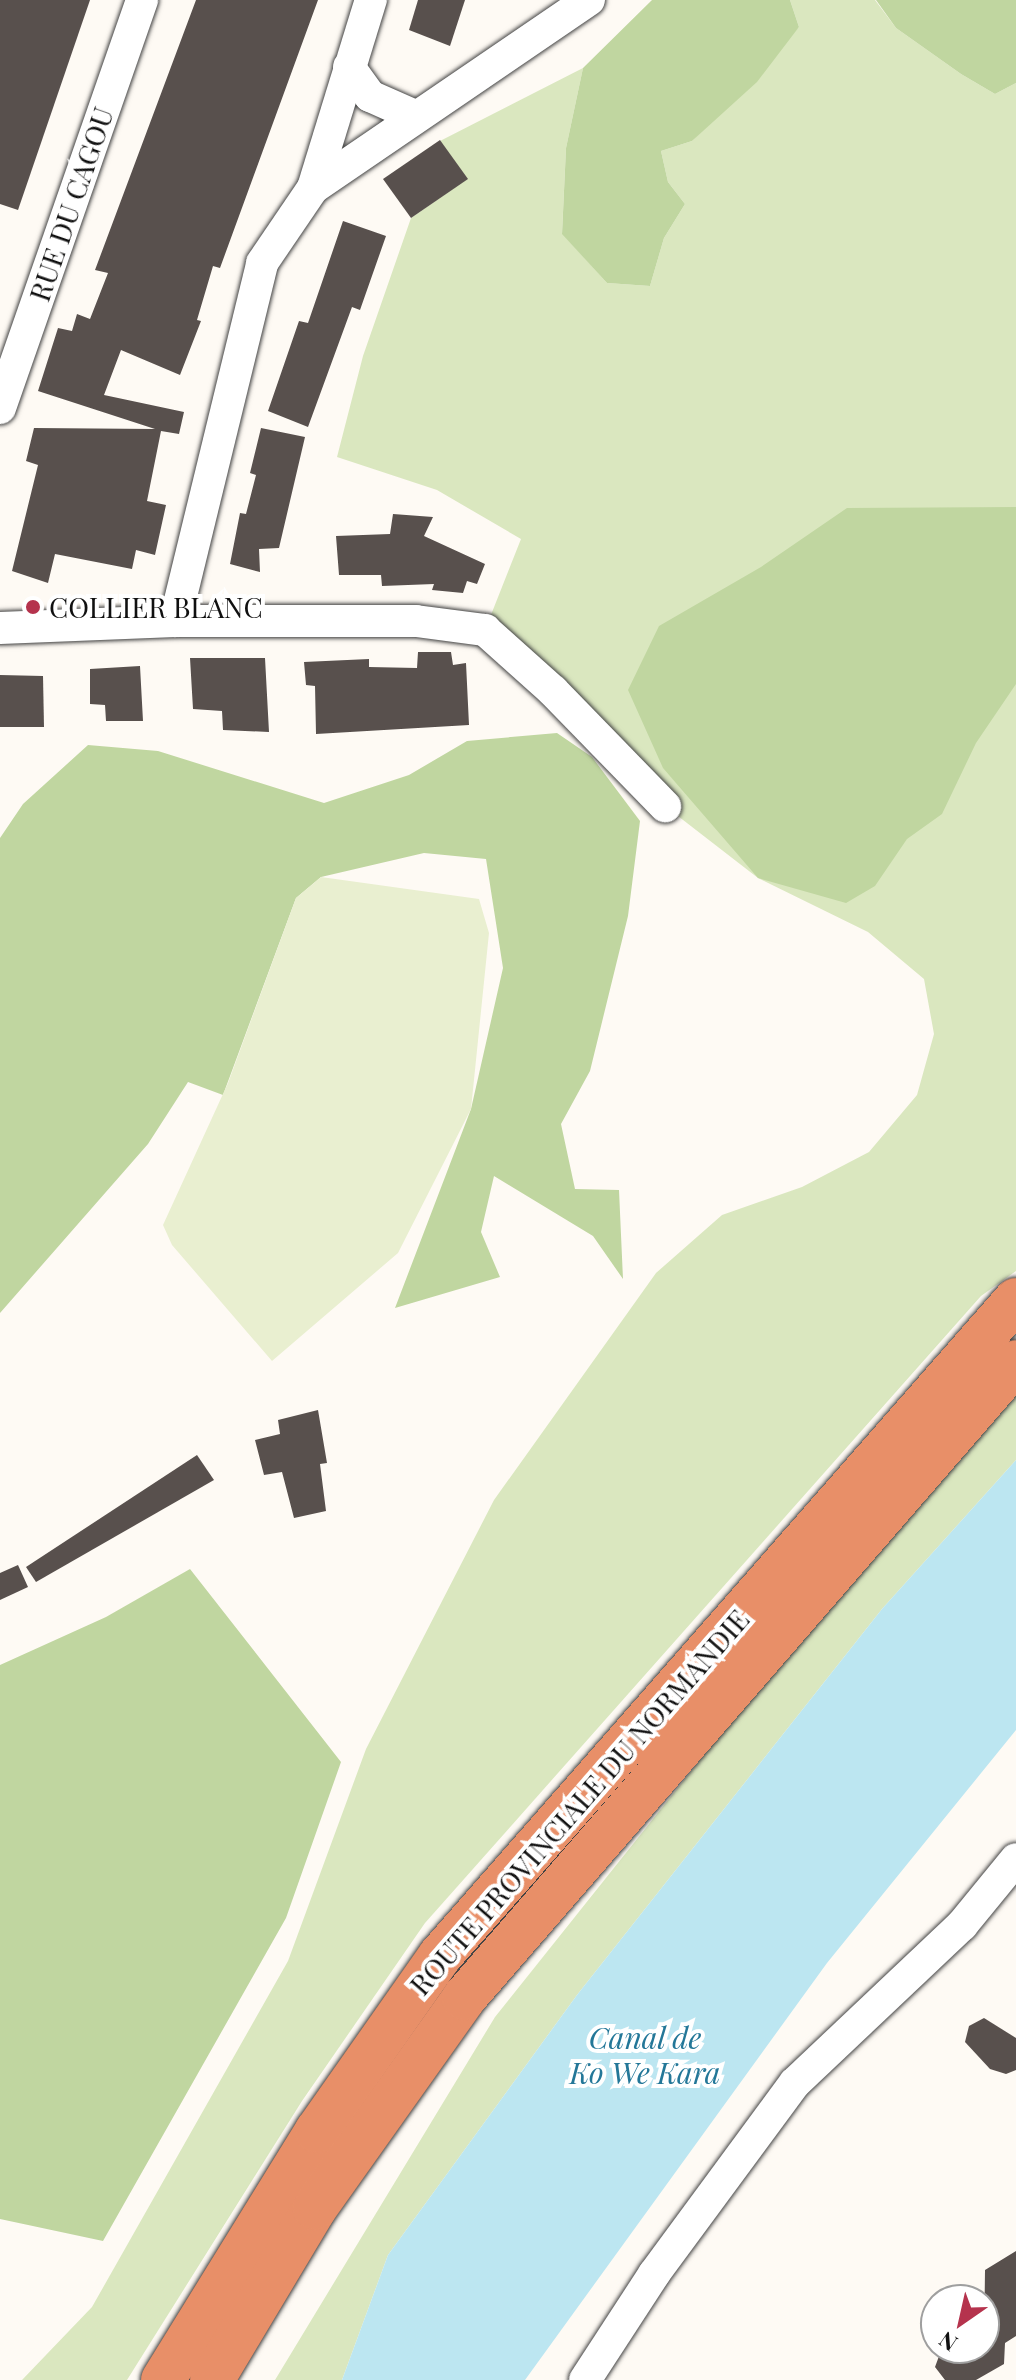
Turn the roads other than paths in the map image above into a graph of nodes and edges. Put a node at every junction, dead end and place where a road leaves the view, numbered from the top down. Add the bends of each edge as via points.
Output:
1 (142, 0) edge
2 (371, 0) edge
3 (589, 0) edge
4 (349, 67) junction
5 (415, 116) junction
6 (313, 188) junction
7 (0, 408) edge
8 (175, 621) junction
9 (0, 628) edge
10 (665, 806) dead end
11 (1016, 1300) edge
12 (1016, 1362) edge
13 (1016, 1859) edge
14 (163, 2380) edge
15 (212, 2380) edge
16 (585, 2380) edge

1 - 7 street, RUE DU CAGOU
2 - 4 street
3 - 5 street
4 - 5 street via 370,96
4 - 6 street
5 - 6 street
6 - 8 street via 262,263
8 - 9 street
8 - 10 street via 416,621 485,630
11 - 14 highway, ROUTE PROVINCIALE DU NORMANDIE via 440,1956 317,2131
12 - 15 highway, ROUTE PROVINCIALE DU NORMANDIE via 464,1998 315,2208
13 - 16 street via 962,1925 795,2083 654,2274

